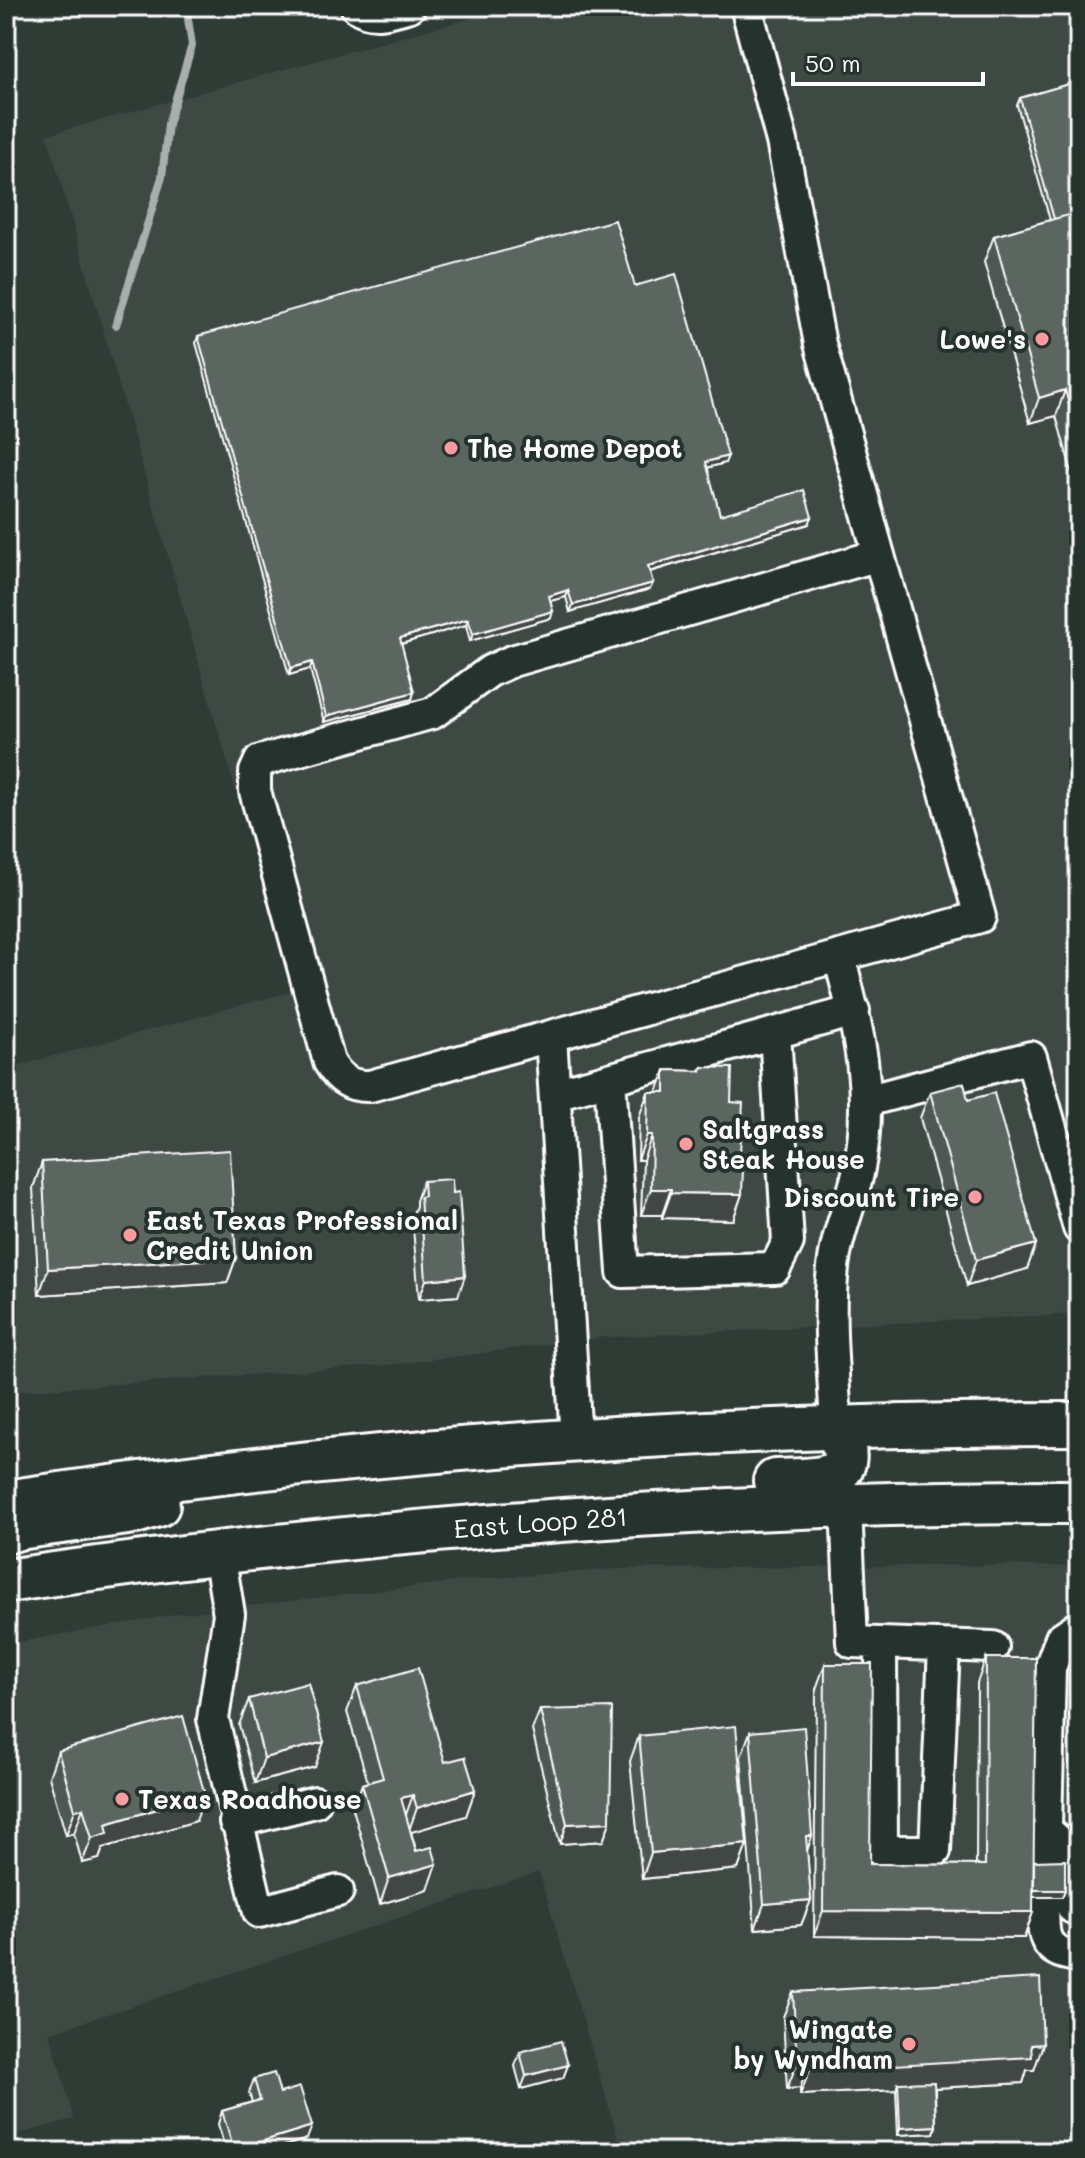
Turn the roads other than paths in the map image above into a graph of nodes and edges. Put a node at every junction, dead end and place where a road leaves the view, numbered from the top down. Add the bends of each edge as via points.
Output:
1 (356, 6) edge
2 (410, 6) edge
3 (746, 6) edge
4 (879, 555) junction
5 (839, 956) junction
6 (854, 1011) junction
7 (775, 1033) junction
8 (551, 1036) junction
9 (610, 1079) junction
10 (555, 1094) junction
11 (866, 1101) junction
12 (1079, 1228) edge
13 (1079, 1424) edge
14 (836, 1427) junction
15 (576, 1440) junction
16 (293, 1463) junction
17 (6, 1502) edge
18 (1079, 1502) edge
19 (846, 1506) junction
20 (570, 1518) junction
21 (6, 1532) edge
22 (219, 1553) junction
23 (6, 1581) edge
24 (1079, 1626) edge
25 (881, 1644) junction
26 (944, 1647) junction
27 (993, 1647) dead end
28 (315, 1802) dead end
29 (235, 1822) junction
30 (1046, 1830) junction
31 (338, 1891) dead end
32 (1079, 1908) edge
33 (1079, 1956) edge

1 - 2 lane via 367,13
3 - 4 lane via 782,141 820,344
4 - 5 lane via 980,917
4 - 8 lane via 512,661 433,713 260,761 255,791 337,1076 351,1085 370,1086
5 - 6 lane
5 - 8 lane
6 - 7 lane
6 - 11 lane
7 - 9 lane
7 - 9 lane via 788,1242 775,1268 623,1272
8 - 10 lane
9 - 10 lane
10 - 15 lane
11 - 12 lane via 1031,1057
11 - 14 lane via 857,1176 833,1267
13 - 14 highway
14 - 15 highway
14 - 20 highway via 845,1444 845,1459 829,1477 757,1481
15 - 16 highway
16 - 17 highway
16 - 21 highway via 135,1512
18 - 19 highway, East Loop 281
19 - 20 highway, East Loop 281
19 - 25 lane via 852,1642
20 - 22 highway, East Loop 281
22 - 23 highway, East Loop 281
22 - 29 lane via 229,1614 213,1719
24 - 30 lane via 1061,1638 1050,1668
25 - 26 lane
25 - 26 lane via 882,1851 935,1851
26 - 27 lane
28 - 29 lane
29 - 31 lane via 259,1912
30 - 32 lane via 1074,1855 1073,1908
30 - 33 lane via 1042,1927 1048,1945 1061,1955

